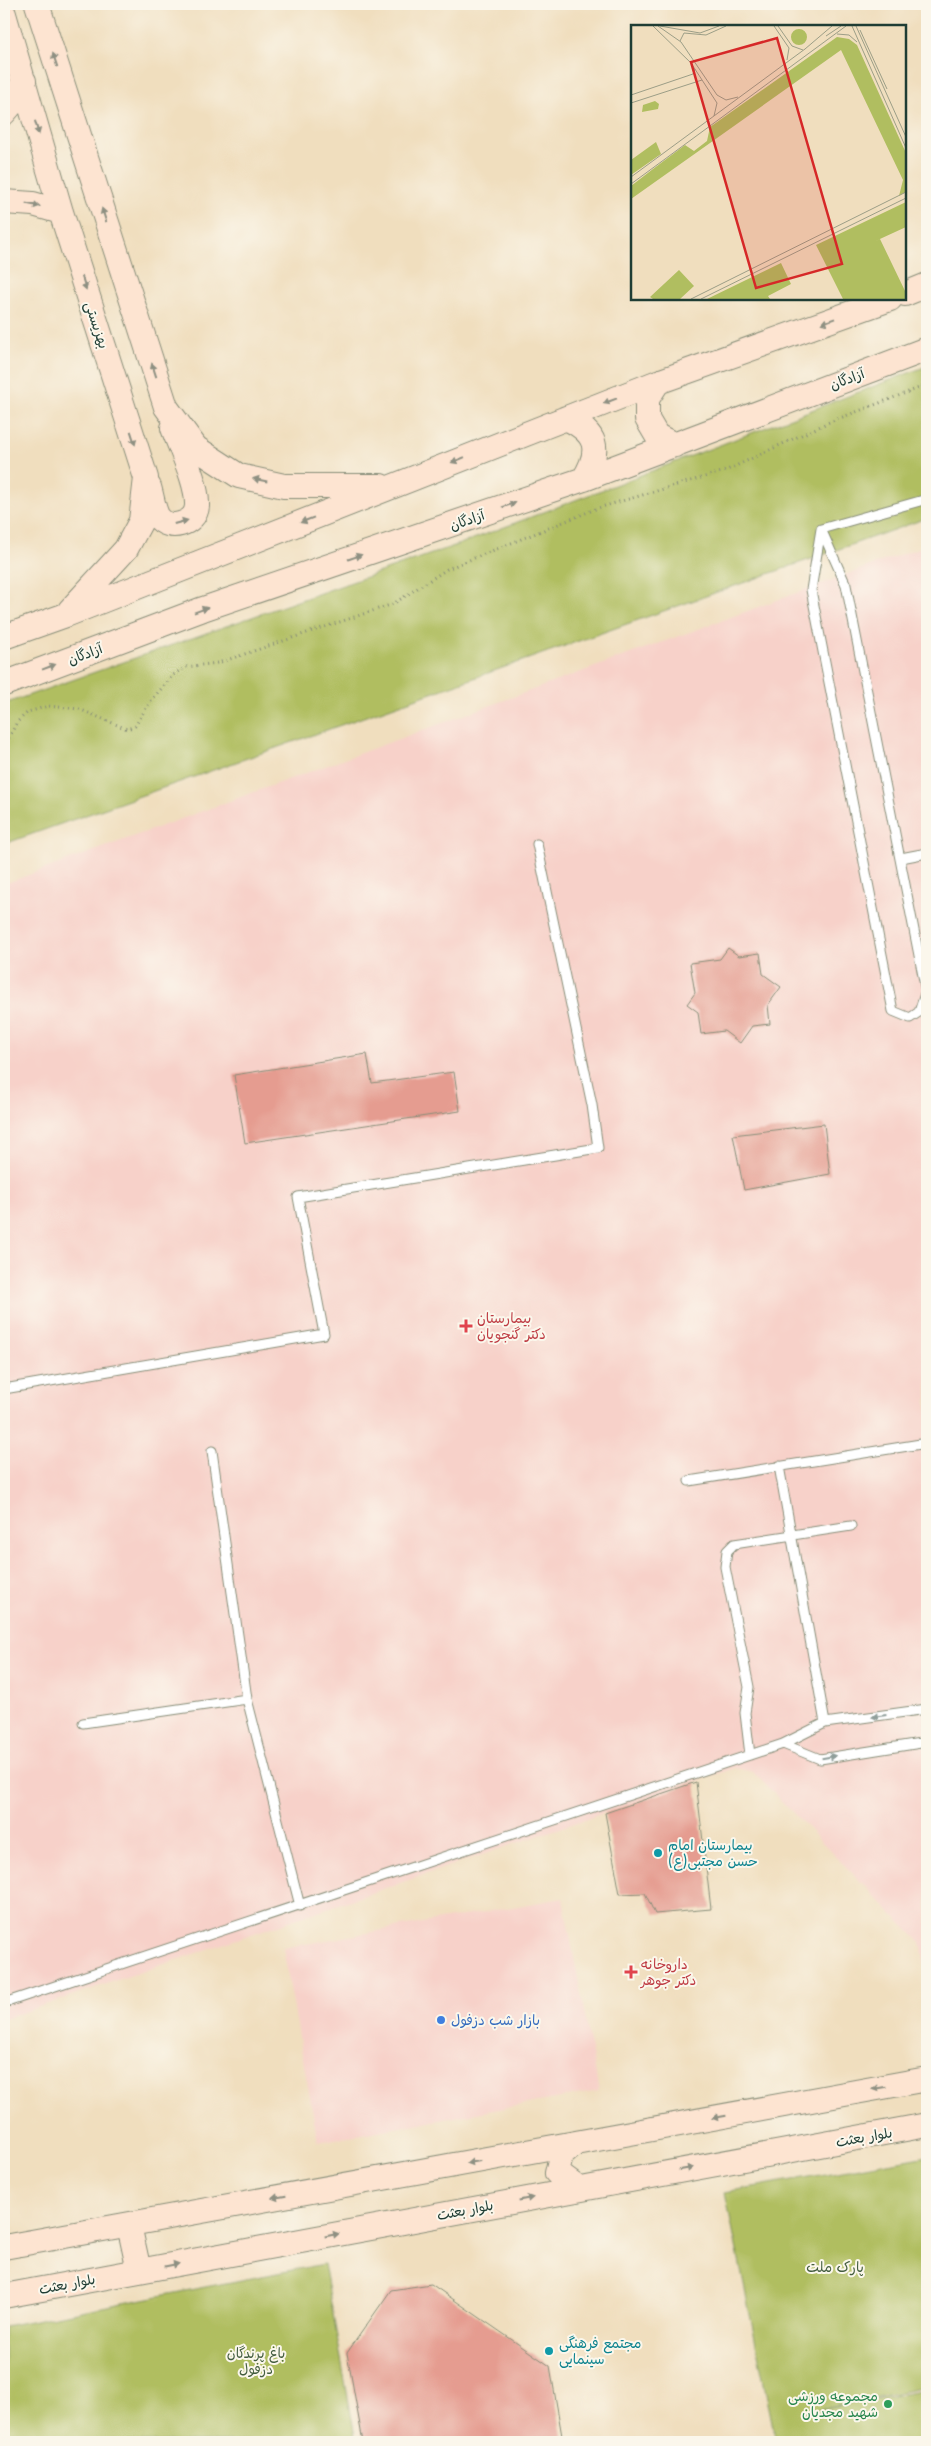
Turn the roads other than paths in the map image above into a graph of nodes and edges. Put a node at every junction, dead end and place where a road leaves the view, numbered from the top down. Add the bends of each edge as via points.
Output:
1 (37, 4) edge
2 (4, 14) edge
3 (24, 81) junction
4 (4, 113) edge
5 (4, 202) edge
6 (61, 212) junction
7 (887, 300) edge
8 (927, 349) edge
9 (658, 382) junction
10 (166, 407) junction
11 (566, 418) junction
12 (675, 445) junction
13 (146, 478) junction
14 (584, 480) junction
15 (395, 485) junction
16 (927, 499) edge
17 (821, 529) junction
18 (66, 615) junction
19 (4, 637) edge
20 (4, 684) edge
21 (537, 844) dead end
22 (927, 853) edge
23 (901, 858) junction
24 (4, 1389) edge
25 (927, 1443) edge
26 (212, 1451) dead end
27 (779, 1466) junction
28 (689, 1481) dead end
29 (851, 1526) dead end
30 (792, 1534) junction
31 (247, 1699) junction
32 (927, 1709) edge
33 (84, 1723) dead end
34 (825, 1723) junction
35 (927, 1742) edge
36 (783, 1744) junction
37 (750, 1755) junction
38 (300, 1906) junction
39 (4, 2004) edge
40 (927, 2079) edge
41 (927, 2125) edge
42 (576, 2143) junction
43 (578, 2189) junction
44 (129, 2225) junction
45 (4, 2247) edge
46 (139, 2271) junction
47 (4, 2296) edge

10 -> 1 main road
2 - 3 main road, بهزیستی
3 - 4 main road
3 -> 6 main road, بهزیستی
5 -> 6 main road via 33,204
6 -> 13 main road, بهزیستی
7 -> 9 main road
8 - 12 main road, آزادگان
9 -> 11 main road
9 - 12 main road via 647,399 647,419 657,436
13 -> 10 main road via 159,517 169,524 180,525 189,521 196,510 197,497
15 -> 10 main road via 284,486 239,476 196,448
11 - 14 main road via 583,427 594,443 594,462
11 -> 15 main road
12 - 14 main road, آزادگان
13 - 18 main road, بهزیستی via 142,521 126,549
20 -> 14 main road, آزادگان via 203,609
15 -> 18 main road
16 - 17 lane
17 - 23 lane via 846,585
17 - 23 lane via 811,590 893,1011 910,1018 919,1012 926,991
18 - 19 main road
21 - 24 lane via 592,1105 598,1148 298,1197 324,1334
22 - 23 lane
25 - 27 lane
26 - 31 lane
27 - 28 lane
27 - 30 lane
29 - 30 lane
30 - 34 lane
30 - 37 lane via 734,1544 726,1551 725,1567 749,1687 745,1713
31 - 33 lane
31 - 38 lane
32 -> 34 lane
34 - 36 lane
36 -> 35 lane via 820,1759
36 - 37 lane
37 - 38 lane
38 - 39 lane
40 -> 42 main road
43 -> 41 main road, بلوار بعثت
42 - 43 main road via 561,2156 557,2173
42 -> 44 main road
46 -> 43 main road, بلوار بعثت
44 - 45 main road
44 - 46 main road
46 - 47 main road, بلوار بعثت

